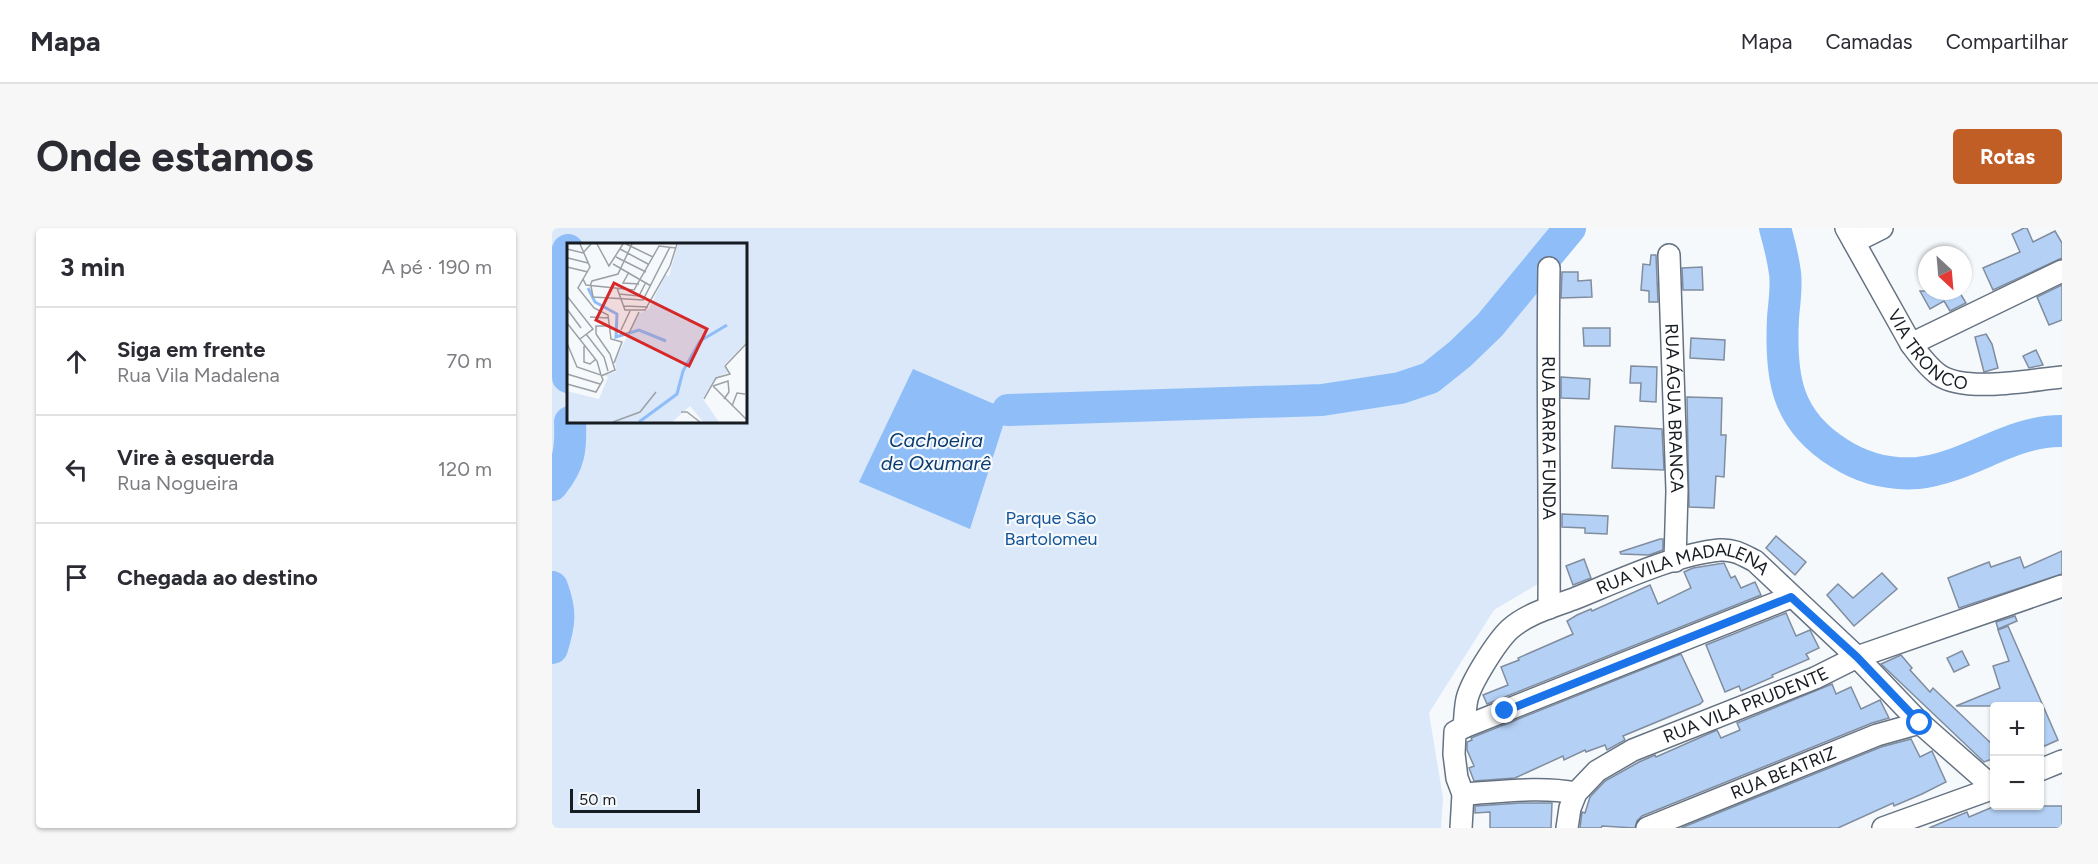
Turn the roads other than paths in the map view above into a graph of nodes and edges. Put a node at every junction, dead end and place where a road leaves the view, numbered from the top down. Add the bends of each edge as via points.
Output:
1 (1882, 228) edge
2 (1850, 235) edge
3 (1669, 255) dead end
4 (1549, 268) dead end
5 (2062, 272) edge
6 (1911, 344) junction
7 (2062, 377) edge
8 (1675, 561) junction
9 (2062, 586) edge
10 (1791, 597) junction
11 (1549, 608) junction
12 (1857, 657) junction
13 (1920, 723) junction
14 (1464, 727) junction
15 (2062, 761) edge
16 (2044, 768) edge
17 (1990, 784) edge
18 (1990, 789) edge
19 (1576, 793) junction
20 (1463, 794) junction
21 (1461, 828) edge
22 (1567, 828) edge
23 (1647, 828) edge
24 (1883, 828) edge

1 - 2 street
2 - 6 street, VIA TRONCO
3 - 8 street, RUA ÁGUA BRANCA via 1677,490
4 - 11 street, RUA BARRA FUNDA
5 - 6 street
6 - 7 street, VIA TRONCO via 1938,375 1958,384
8 - 10 street, RUA VILA MADALENA via 1723,550 1738,552 1755,561
8 - 11 street, RUA VILA MADALENA
9 - 12 street, RUA VILA PRUDENTE
10 - 12 street, RUA VILA MADALENA
10 - 14 street
11 - 14 street, RUA VILA MADALENA via 1516,624 1498,642 1467,698
12 - 13 street, RUA VILA MADALENA
12 - 19 street, RUA VILA PRUDENTE via 1815,678 1633,750 1597,771
13 - 17 street, RUA VILA MADALENA
13 - 23 street, RUA BEATRIZ via 1877,735
14 - 20 street, RUA VILA MADALENA via 1455,732 1457,778
15 - 16 street
18 - 24 street
19 - 20 street via 1532,790
19 - 22 street, RUA VILA PRUDENTE
20 - 21 street, RUA VILA MADALENA

